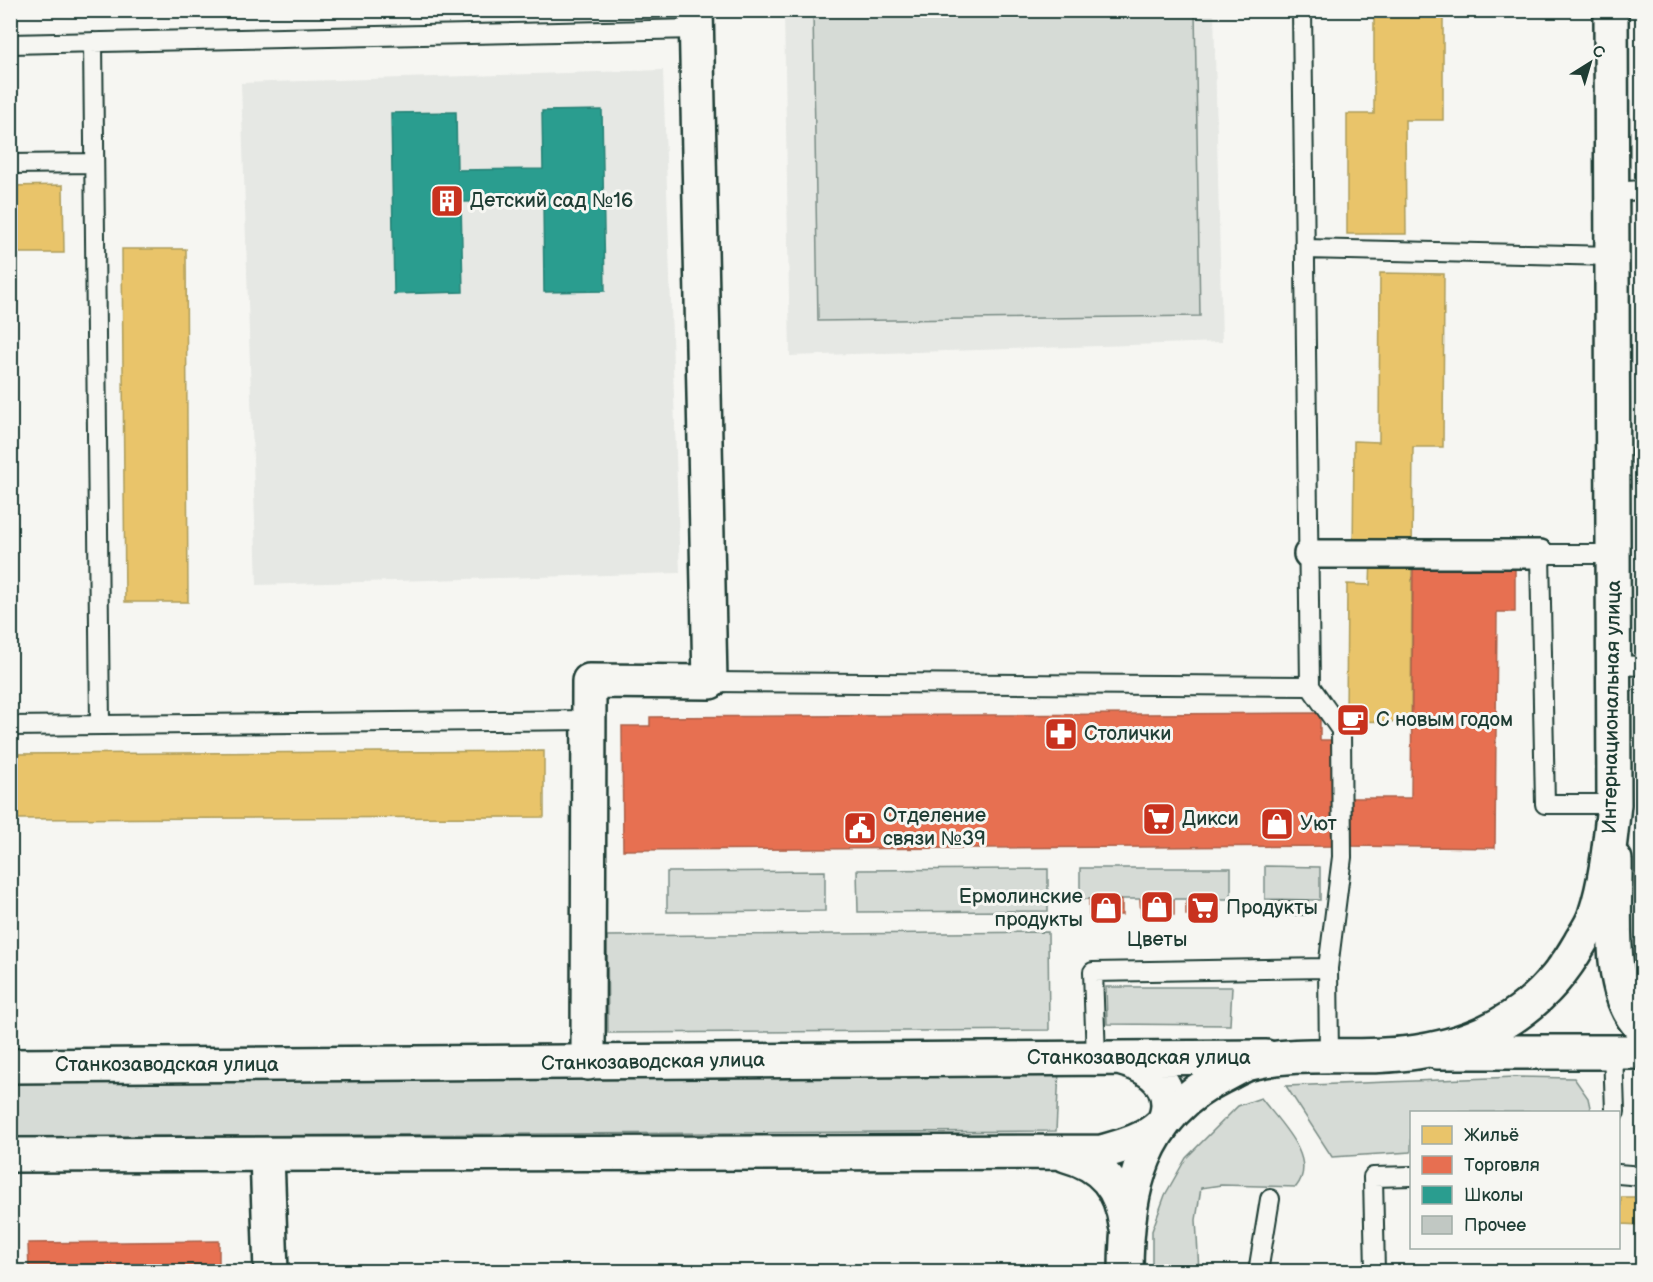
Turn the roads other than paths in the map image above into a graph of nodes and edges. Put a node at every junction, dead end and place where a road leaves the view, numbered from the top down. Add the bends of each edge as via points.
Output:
1 (1302, 10) edge
2 (1611, 10) edge
3 (696, 20) edge
4 (93, 42) junction
5 (10, 44) edge
6 (94, 163) junction
7 (10, 164) edge
8 (1627, 191) edge
9 (1305, 249) junction
10 (1612, 256) junction
11 (1308, 554) junction
12 (1540, 554) junction
13 (1613, 554) junction
14 (1629, 665) edge
15 (710, 682) junction
16 (1310, 686) junction
17 (588, 720) junction
18 (100, 725) junction
19 (10, 726) edge
20 (1614, 804) junction
21 (1328, 968) junction
22 (1642, 1028) edge
23 (1628, 1051) edge
24 (1417, 1052) junction
25 (1329, 1056) junction
26 (1294, 1057) junction
27 (1107, 1058) junction
28 (588, 1062) junction
29 (10, 1066) edge
30 (1615, 1111) edge
31 (1162, 1124) junction
32 (1056, 1152) junction
33 (10, 1155) edge
34 (267, 1155) junction
35 (1620, 1174) edge
36 (1410, 1176) edge
37 (1642, 1176) edge
38 (1270, 1199) dead end
39 (1126, 1225) junction
40 (271, 1272) edge
41 (1126, 1272) edge
42 (1258, 1272) edge
43 (1375, 1272) edge

1 - 9 lane
2 - 8 street, Интернациональная улица
3 - 4 lane
3 - 15 street
4 - 5 lane
4 - 6 lane
6 - 7 lane
6 - 18 lane
8 - 10 street, Интернациональная улица
9 - 10 lane
9 - 11 lane
10 - 13 street, Интернациональная улица
11 - 12 street
11 - 16 lane
12 - 13 lane
12 - 20 lane via 1545,804
13 - 14 street, Интернациональная улица
14 - 20 street, Интернациональная улица
15 - 16 lane
15 - 17 street via 589,681
16 - 21 lane via 1341,730 1342,857
17 - 18 lane
17 - 28 street
18 - 19 lane
20 - 22 street via 1619,984 1626,1006
20 - 24 street, Интернациональная улица via 1608,861 1594,917 1565,969 1524,1011 1475,1038
21 - 25 lane
21 - 27 lane via 1093,972
23 - 24 street
23 - 30 lane
24 - 25 street, Интернациональная улица
25 - 26 street, Интернациональная улица
26 - 27 street, Станкозаводская улица
26 - 31 street, Интернациональная улица via 1249,1064 1201,1087
27 - 28 street, Станкозаводская улица
27 - 31 street via 1144,1067 1164,1086 1168,1110
28 - 29 street, Станкозаводская улица
31 - 32 street via 1134,1143 1102,1152
31 - 39 street, Интернациональная улица via 1138,1171
32 - 34 street
32 - 39 street via 1091,1164 1104,1174 1124,1206
33 - 34 street
34 - 40 street
35 - 37 lane
36 - 43 lane via 1373,1177
38 - 42 lane
39 - 41 street, Интернациональная улица

